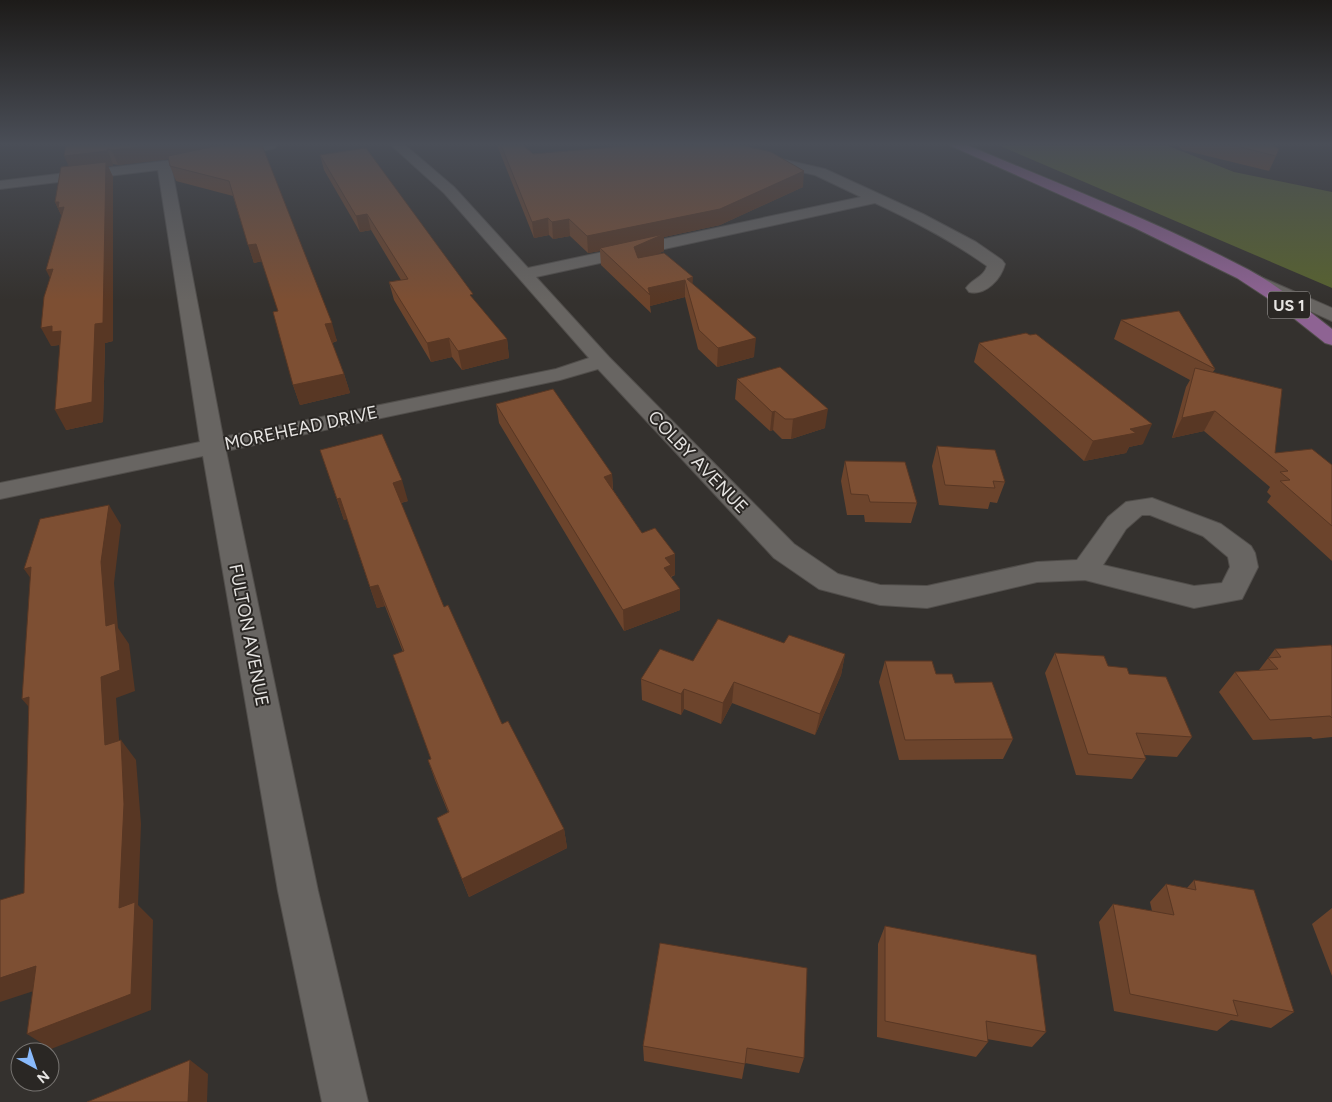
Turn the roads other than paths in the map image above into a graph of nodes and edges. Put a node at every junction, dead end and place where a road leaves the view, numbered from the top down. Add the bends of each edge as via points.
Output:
1 (169, 196) edge
2 (455, 196) edge
3 (874, 196) edge
4 (1074, 196) edge
5 (877, 198) junction
6 (524, 274) junction
7 (1244, 274) junction
8 (975, 288) dead end
9 (1332, 315) edge
10 (1332, 339) edge
11 (602, 361) junction
12 (213, 446) junction
13 (0, 491) edge
14 (1084, 570) junction
15 (345, 1102) edge

1 - 12 street, FULTON AVENUE
2 - 6 street, COLBY AVENUE
3 - 5 street
4 - 7 main road, US 1
5 - 6 street
5 - 8 street via 970,246 996,264 993,275
6 - 11 street, COLBY AVENUE
7 - 9 street
7 - 10 main road, US 1
11 - 12 street, MOREHEAD DRIVE via 560,374
11 - 14 street, COLBY AVENUE via 784,551 829,582 880,595 928,597 1037,572
12 - 13 street, MOREHEAD DRIVE
12 - 15 street, FULTON AVENUE via 298,891
14 - 14 street, COLBY AVENUE via 1194,597 1232,592 1244,567 1241,553 1212,530 1152,506 1135,508 1117,523

